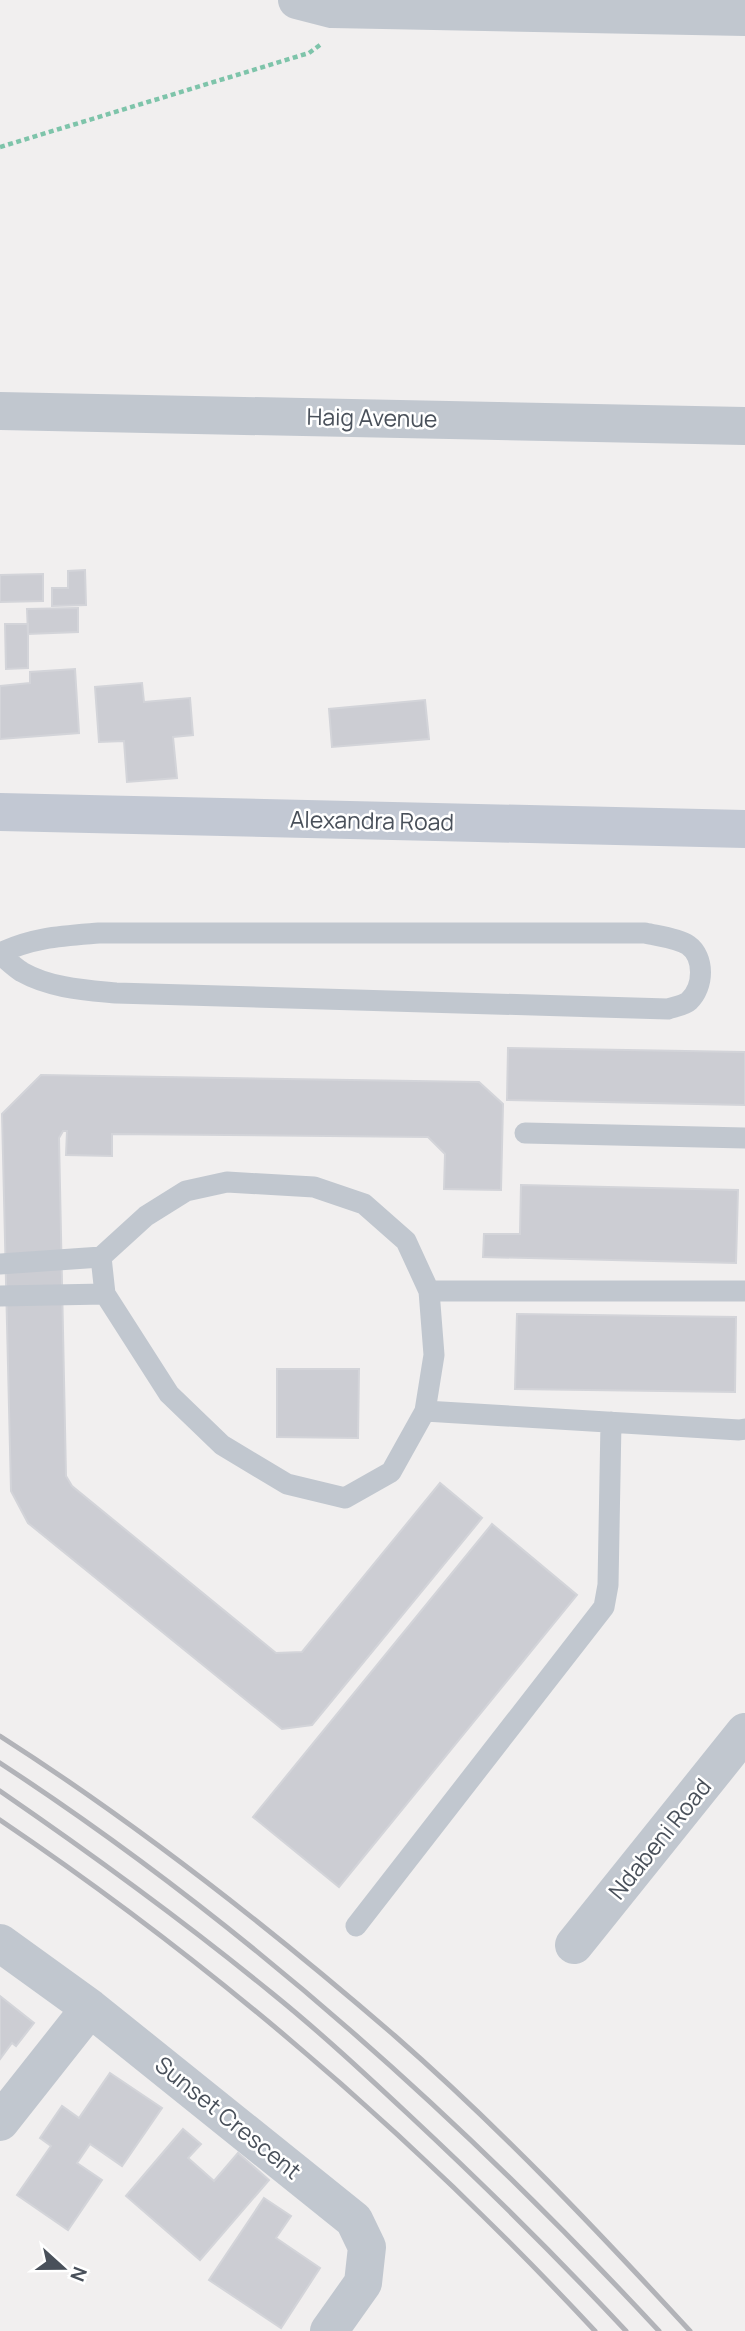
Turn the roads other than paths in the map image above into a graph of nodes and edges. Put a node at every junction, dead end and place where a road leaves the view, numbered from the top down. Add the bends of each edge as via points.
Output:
1 (315, 4) edge
2 (745, 17) edge
3 (0, 411) edge
4 (745, 426) edge
5 (0, 812) edge
6 (745, 829) edge
7 (0, 954) edge
8 (525, 1133) dead end
9 (745, 1138) edge
10 (101, 1257) junction
11 (0, 1264) edge
12 (429, 1291) junction
13 (745, 1291) edge
14 (104, 1294) junction
15 (0, 1296) edge
16 (425, 1410) junction
17 (611, 1422) junction
18 (745, 1429) edge
19 (745, 1732) edge
20 (356, 1926) dead end
21 (0, 1943) edge
22 (574, 1945) dead end
23 (90, 2008) junction
24 (0, 2122) edge
25 (329, 2331) edge

1 - 2 street
3 - 4 street, Haig Avenue
5 - 6 street, Alexandra Road
7 - 7 lane via 44,937 99,933 645,933 685,943 696,951 701,971 700,984 689,1002 668,1009 116,993 44,981 22,972
8 - 9 lane
10 - 11 lane
10 - 12 lane via 146,1216 186,1191 227,1182 314,1187 364,1204 385,1222 406,1241
10 - 14 lane
12 - 13 lane
12 - 16 lane via 434,1356
14 - 15 lane
14 - 16 lane via 170,1394 222,1445 287,1484 345,1498 391,1472
16 - 17 lane
17 - 18 lane
17 - 20 lane via 604,1607
19 - 22 street, Ndabeni Road
21 - 23 street, Sunset Crescent
23 - 24 street
23 - 25 street, Sunset Crescent via 354,2220 367,2247 363,2283

